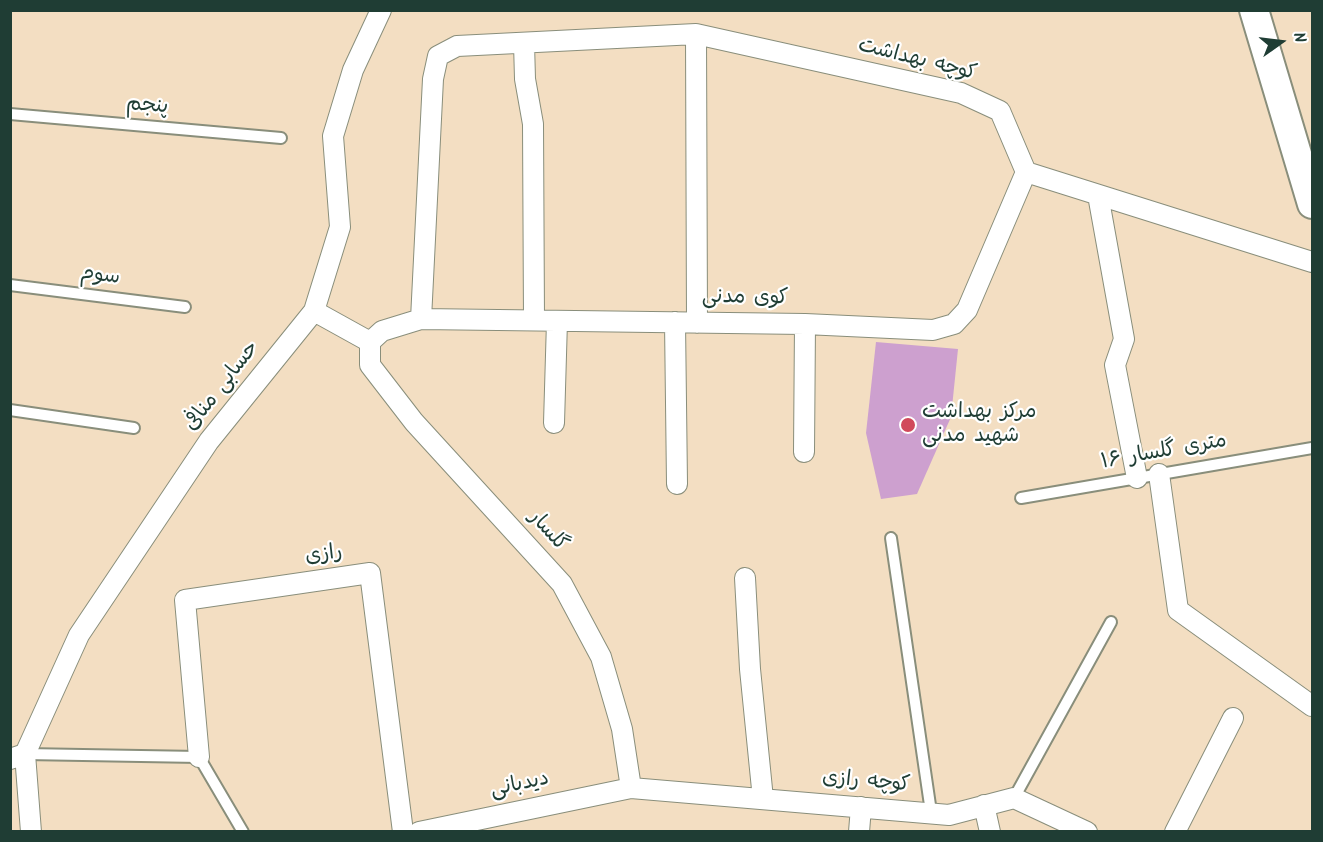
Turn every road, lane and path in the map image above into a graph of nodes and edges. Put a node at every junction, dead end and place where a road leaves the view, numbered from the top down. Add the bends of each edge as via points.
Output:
1 (381, 10) edge
2 (1254, 10) edge
3 (696, 34) junction
4 (524, 43) junction
5 (10, 114) edge
6 (280, 138) dead end
7 (1026, 172) junction
8 (1098, 195) junction
9 (1312, 204) edge
10 (1312, 262) edge
11 (10, 285) edge
12 (185, 307) dead end
13 (314, 311) junction
14 (421, 319) junction
15 (534, 320) junction
16 (557, 321) junction
17 (675, 322) junction
18 (697, 322) junction
19 (805, 324) junction
20 (370, 342) junction
21 (10, 410) edge
22 (554, 423) dead end
23 (134, 428) dead end
24 (1312, 448) edge
25 (804, 452) dead end
26 (1159, 474) junction
27 (1137, 478) junction
28 (677, 484) dead end
29 (1021, 498) dead end
30 (891, 538) dead end
31 (745, 578) dead end
32 (1111, 622) dead end
33 (1312, 706) edge
34 (1233, 718) dead end
35 (18, 756) edge
36 (199, 757) junction
37 (631, 788) junction
38 (1014, 798) junction
39 (763, 799) junction
40 (984, 806) junction
41 (861, 807) junction
42 (931, 813) junction
43 (465, 827) edge
44 (31, 831) edge
45 (243, 831) edge
46 (403, 831) edge
47 (419, 831) edge
48 (859, 831) edge
49 (990, 831) edge
50 (1087, 831) edge
51 (1175, 831) edge

1 - 13 street, حسابی منافی via 352,70 333,136 340,227
2 - 9 street
3 - 4 street, کوچه بهداشت
3 - 7 street, کوچه بهداشت via 961,93 1000,111
3 - 18 street
4 - 14 street, کوچه بهداشت via 457,46 438,56
4 - 15 street via 533,124
5 - 6 lane, پنجم
7 - 8 street
7 - 19 street, کوی مدنی via 967,310 954,324 933,330
8 - 10 street
8 - 27 street via 1124,339 1115,365
11 - 12 lane, سوم
13 - 20 street
13 - 35 street, حسابی منافی via 209,441 79,634
14 - 15 street, کوی مدنی
14 - 20 street, کوی مدنی via 382,331
15 - 16 street, کوی مدنی
16 - 17 street, کوی مدنی
16 - 22 street
17 - 18 street, کوی مدنی
17 - 28 street
18 - 19 street, کوی مدنی
19 - 25 street
20 - 37 street, گلسار via 370,365 414,422 562,584 601,657 622,729
21 - 23 lane
24 - 26 lane, ۱۶ متری گلسار
26 - 27 lane, ۱۶ متری گلسار
26 - 33 street via 1178,610
27 - 29 lane, ۱۶ متری گلسار
30 - 42 lane
31 - 39 street
32 - 38 lane
34 - 51 street
35 - 36 lane
35 - 44 street
36 - 45 lane
36 - 46 street, رازی via 185,600 370,573
37 - 39 street, کوچه رازی
37 - 43 street, دیدبانی
38 - 40 street, کوچه رازی
38 - 50 street
39 - 41 street, کوچه رازی
40 - 42 street, کوچه رازی via 949,814
40 - 49 street
41 - 42 street, کوچه رازی
41 - 48 street
43 - 47 street, دیدبانی

